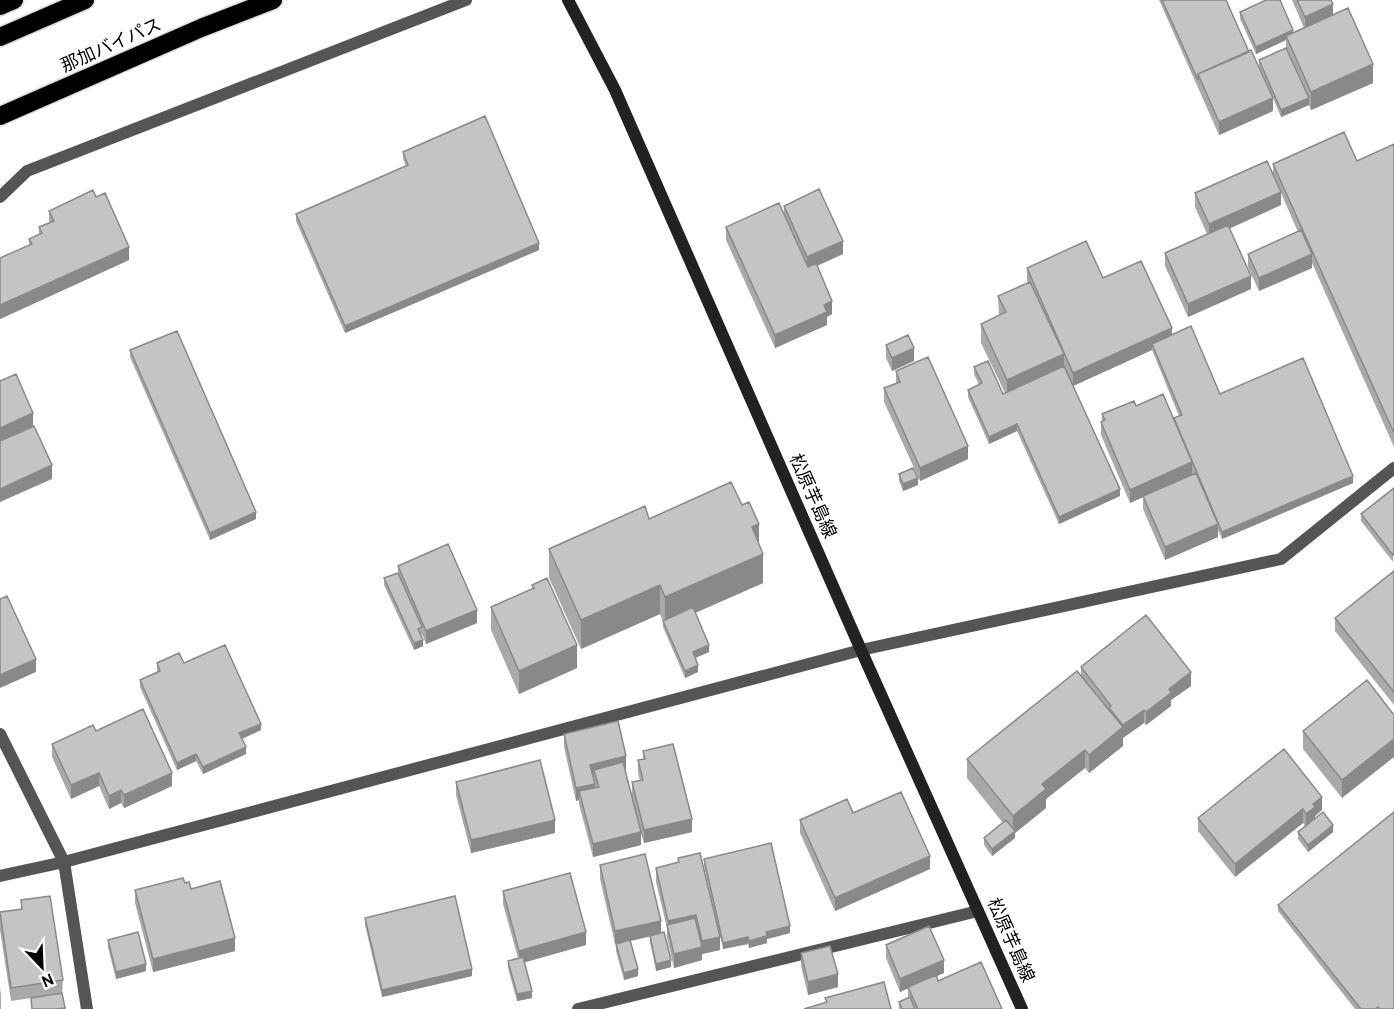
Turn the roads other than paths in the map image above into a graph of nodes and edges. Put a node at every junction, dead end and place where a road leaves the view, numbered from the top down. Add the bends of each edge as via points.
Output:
1 (14, 0) edge
2 (85, 0) edge
3 (273, 0) edge
4 (466, 0) edge
5 (568, 0) edge
6 (0, 6) edge
7 (0, 36) edge
8 (0, 116) edge
9 (0, 197) edge
10 (1394, 468) edge
11 (861, 650) junction
12 (0, 734) edge
13 (64, 862) junction
14 (0, 876) edge
15 (978, 910) junction
16 (87, 1009) edge
17 (578, 1009) edge
18 (1022, 1009) edge

1 - 6 highway
2 - 7 highway
3 - 8 highway, 那加バイパス
4 - 9 street via 27,171
5 - 11 main road, 松原芋島線 via 615,90
10 - 11 street via 1281,559
11 - 13 street
11 - 15 main road, 松原芋島線
12 - 13 street
13 - 14 street
13 - 16 street
15 - 17 street
15 - 18 main road, 松原芋島線

